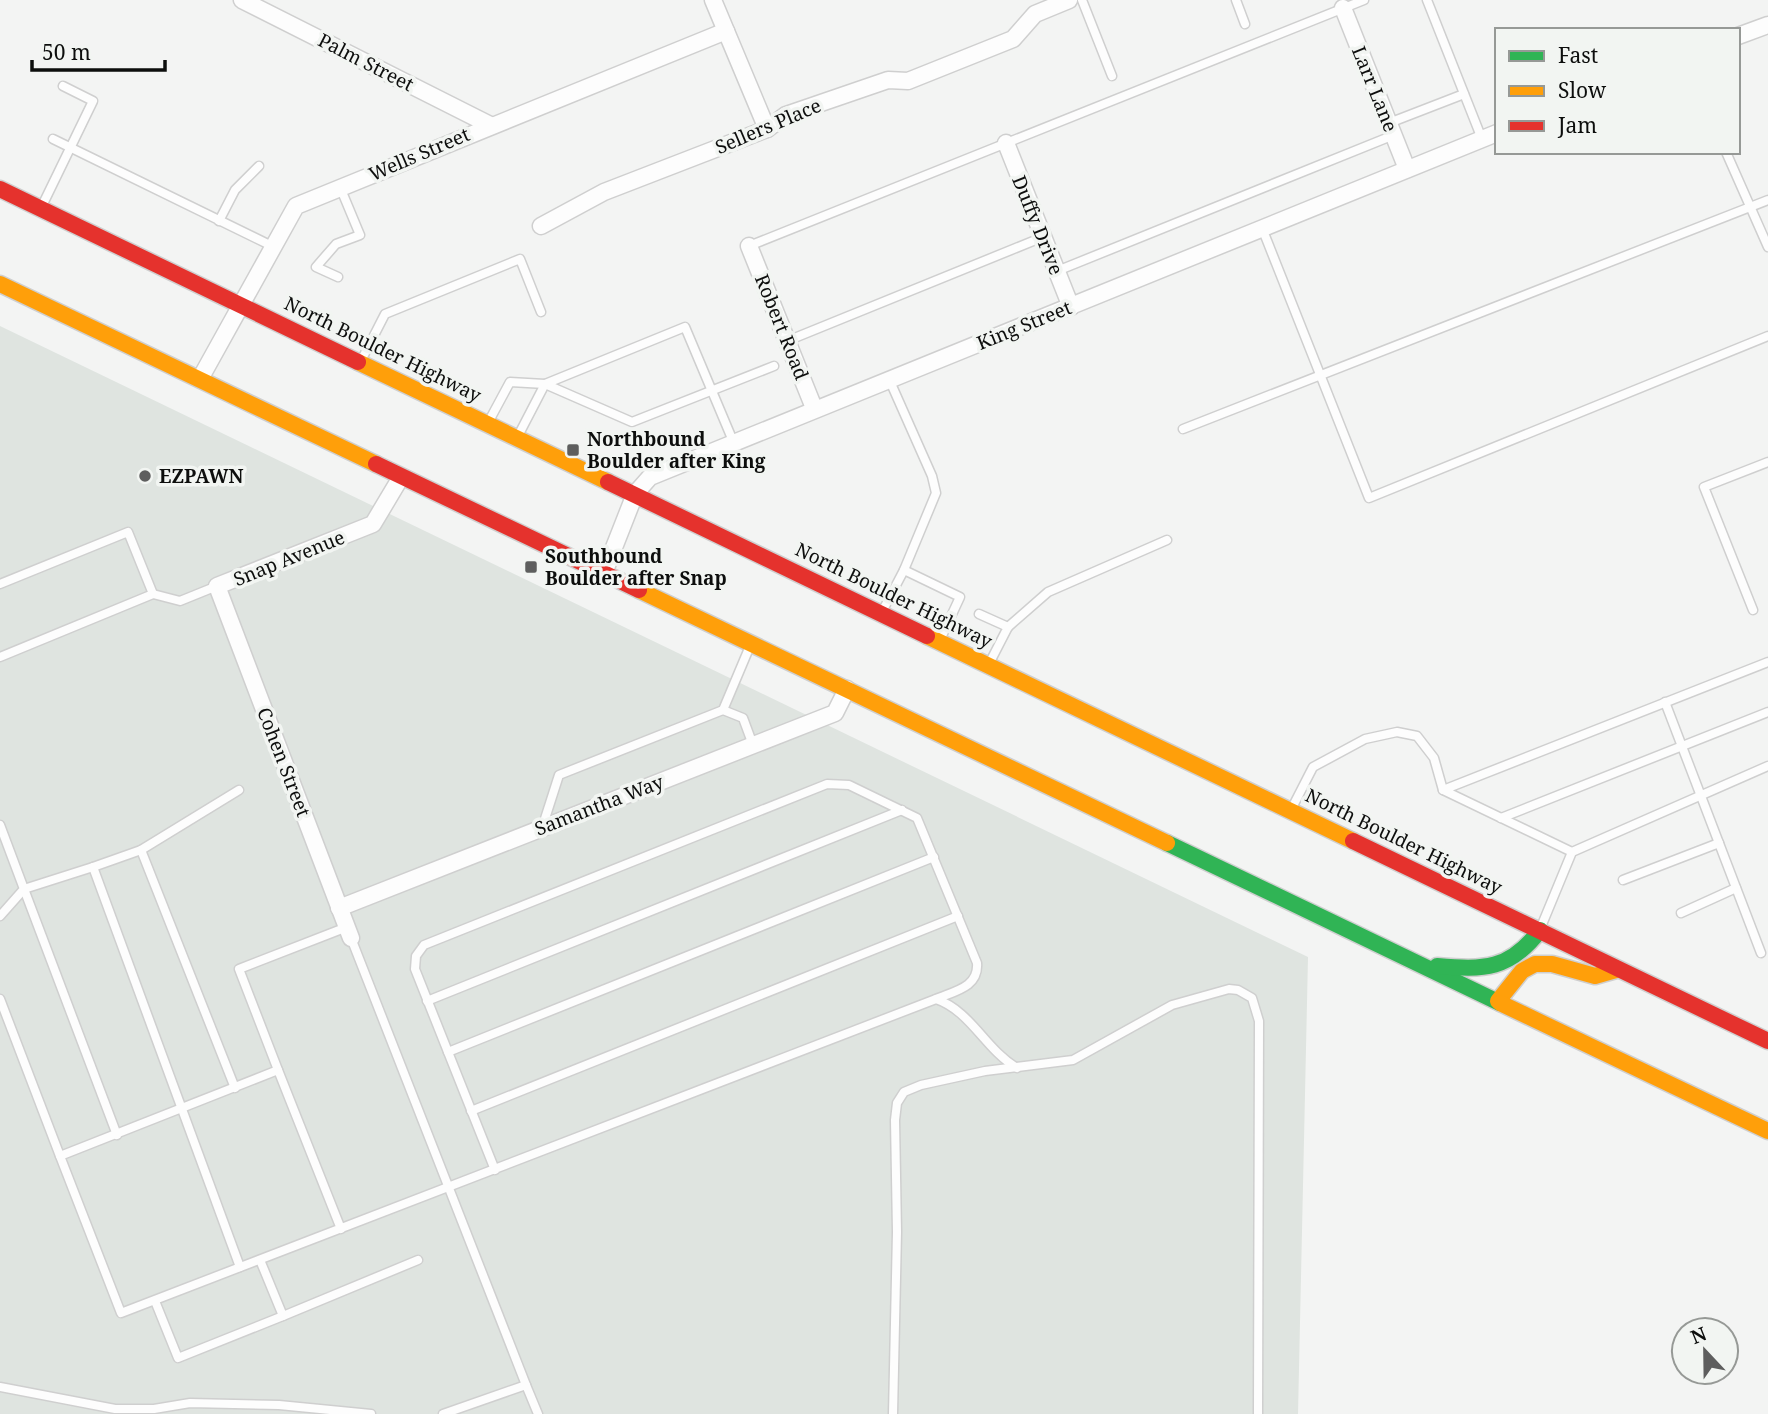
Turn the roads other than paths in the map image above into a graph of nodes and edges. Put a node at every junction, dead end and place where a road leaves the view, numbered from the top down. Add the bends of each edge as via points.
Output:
1 (242, 0) edge
2 (713, 0) edge
3 (1069, 0) edge
4 (1082, 0) edge
5 (1236, 0) edge
6 (1364, 0) edge
7 (1427, 0) edge
8 (1343, 8) junction
9 (1245, 24) dead end
10 (1768, 24) edge
11 (726, 31) junction
12 (1740, 35) edge
13 (1112, 76) dead end
14 (63, 86) dead end
15 (1464, 94) junction
16 (490, 125) junction
17 (1392, 129) junction
18 (767, 130) junction
19 (1489, 136) edge
20 (53, 139) dead end
21 (1006, 144) junction
22 (70, 148) junction
23 (1727, 154) edge
24 (259, 166) dead end
25 (1407, 169) junction
26 (340, 187) junction
27 (0, 189) edge
28 (1768, 200) edge
29 (1750, 207) junction
30 (41, 208) junction
31 (219, 221) junction
32 (541, 226) dead end
33 (1262, 229) junction
34 (1043, 237) junction
35 (749, 246) joint
36 (274, 247) junction
37 (1768, 247) edge
38 (1056, 271) junction
39 (338, 278) dead end
40 (0, 284) edge
41 (242, 305) junction
42 (1071, 307) junction
43 (541, 312) dead end
44 (1768, 336) edge
45 (787, 341) junction
46 (361, 362) junction
47 (774, 366) dead end
48 (1321, 377) junction
49 (200, 379) junction
50 (889, 379) junction
51 (545, 384) junction
52 (712, 391) junction
53 (814, 408) junction
54 (487, 423) junction
55 (1183, 429) dead end
56 (517, 437) junction
57 (733, 442) junction
58 (1768, 462) edge
59 (401, 477) junction
60 (635, 494) junction
61 (1167, 540) dead end
62 (904, 570) junction
63 (604, 573) junction
64 (0, 584) edge
65 (217, 586) junction
66 (153, 594) junction
67 (1753, 610) dead end
68 (882, 612) junction
69 (979, 614) dead end
70 (1008, 627) junction
71 (940, 640) junction
72 (751, 643) junction
73 (0, 657) edge
74 (1768, 662) edge
75 (989, 664) junction
76 (847, 689) junction
77 (1665, 702) junction
78 (723, 710) junction
79 (1768, 712) edge
80 (753, 745) junction
81 (1682, 746) junction
82 (1768, 766) edge
83 (239, 790) dead end
84 (1443, 790) junction
85 (1701, 795) junction
86 (902, 810) junction
87 (1290, 810) junction
88 (1501, 818) junction
89 (0, 825) edge
90 (542, 828) junction
91 (1719, 843) junction
92 (141, 850) junction
93 (1572, 852) junction
94 (934, 857) junction
95 (93, 867) junction
96 (1623, 880) dead end
97 (1736, 888) junction
98 (24, 889) junction
99 (339, 908) junction
100 (1681, 912) dead end
101 (0, 916) edge
102 (958, 916) junction
103 (1540, 930) junction
104 (349, 933) junction
105 (1761, 953) dead end
106 (1418, 963) junction
107 (1616, 970) junction
108 (0, 999) edge
109 (936, 999) junction
110 (428, 1001) junction
111 (1498, 1001) junction
112 (1768, 1041) edge
113 (448, 1052) junction
114 (1017, 1068) junction
115 (278, 1070) junction
116 (236, 1088) junction
117 (183, 1110) junction
118 (471, 1111) junction
119 (1768, 1131) edge
120 (117, 1135) junction
121 (60, 1156) junction
122 (495, 1171) junction
123 (447, 1189) junction
124 (341, 1229) junction
125 (260, 1260) junction
126 (418, 1260) dead end
127 (240, 1267) junction
128 (155, 1301) junction
129 (283, 1316) junction
130 (526, 1385) junction
131 (0, 1387) edge
132 (371, 1414) edge
133 (443, 1414) edge
134 (538, 1414) edge
135 (893, 1414) edge
136 (1258, 1414) edge

1 - 16 street, Palm Street
2 - 11 street
3 - 18 street, Sellers Place via 1035,14 1013,39 908,81 888,80 786,114
4 - 13 lane
5 - 9 lane
6 - 8 lane
7 - 15 lane
8 - 17 street, Larr Lane
8 - 21 lane
10 - 12 street
11 - 16 street, Wells Street
11 - 18 street
14 - 22 lane via 93,101
15 - 17 lane
15 - 19 lane
16 - 26 street, Wells Street
17 - 25 street, Larr Lane
17 - 38 lane
18 - 32 street, Sellers Place via 604,192
19 - 25 street, King Street
20 - 22 lane
21 - 34 street, Duffy Drive
21 - 35 lane
22 - 30 lane
22 - 31 lane
23 - 29 lane
24 - 31 lane via 234,190
25 - 33 street, King Street
26 - 36 street, Wells Street via 296,206
26 - 39 lane via 360,235 328,250 316,267
27 - 30 main road, North Boulder Highway
28 - 29 lane
29 - 37 lane
29 - 48 lane
30 - 41 main road, North Boulder Highway
31 - 36 lane
33 - 42 street, King Street
33 - 48 lane
34 - 38 street, Duffy Drive
34 - 45 lane
35 - 45 street, Robert Road
36 - 41 street, Wells Street
38 - 42 street, Duffy Drive
40 - 49 main road
41 - 46 main road, North Boulder Highway
41 - 49 street, Wells Street
42 - 50 street, King Street
43 - 46 lane via 520,259 385,314
44 - 48 lane via 1369,498
45 - 53 street, Robert Road
46 - 54 main road, North Boulder Highway
47 - 52 lane
48 - 55 lane
49 - 59 main road
50 - 53 street, King Street
50 - 62 lane via 933,476 936,493
51 - 52 lane via 632,422
51 - 52 lane via 685,327
51 - 54 lane via 510,383
51 - 56 lane
52 - 57 lane
53 - 57 street, King Street
54 - 56 main road, North Boulder Highway
56 - 60 main road, North Boulder Highway
57 - 60 street, King Street via 650,477
58 - 67 lane via 1704,487
59 - 63 main road
59 - 65 street, Snap Avenue via 373,524
60 - 63 street, King Street
60 - 68 main road, North Boulder Highway
61 - 70 lane via 1048,592
62 - 68 lane
62 - 71 lane via 960,597
63 - 72 main road
64 - 66 lane via 128,532
65 - 66 lane, Snap Avenue via 180,601
65 - 99 street, Cohen Street
66 - 73 lane
68 - 71 main road, North Boulder Highway
69 - 70 lane
70 - 75 lane
71 - 75 main road, North Boulder Highway
72 - 76 main road
72 - 78 lane
74 - 77 lane
75 - 87 main road, North Boulder Highway
76 - 80 street, Samantha Way via 835,713
76 - 106 main road
77 - 81 lane
77 - 84 lane
78 - 80 lane via 743,718
78 - 90 lane via 559,775
79 - 81 lane
80 - 90 street, Samantha Way
81 - 85 lane
81 - 88 lane
82 - 85 lane
83 - 92 lane
84 - 87 lane via 1434,758 1417,736 1397,732 1365,739 1313,767
84 - 88 lane
85 - 91 lane
85 - 93 lane
86 - 94 lane via 917,818
86 - 110 lane
86 - 110 lane via 849,785 827,784 436,939 416,956 415,969
87 - 103 main road, North Boulder Highway
88 - 93 lane
89 - 98 lane
90 - 99 street, Samantha Way
91 - 96 lane
91 - 97 lane
92 - 95 lane
92 - 116 lane
93 - 103 lane
94 - 102 lane
94 - 113 lane
95 - 98 lane
95 - 117 lane
97 - 100 lane
97 - 105 lane
98 - 101 lane
98 - 120 lane
99 - 104 street, Cohen Street
102 - 109 lane via 978,973 973,982
102 - 118 lane
103 - 106 main road via 1526,951 1507,964 1484,969
103 - 107 main road, North Boulder Highway
104 - 115 lane via 239,969
104 - 123 lane
106 - 111 main road
107 - 111 main road via 1595,976 1535,964 1522,971
107 - 112 main road, North Boulder Highway
108 - 121 lane
109 - 114 lane via 962,1013 993,1051
109 - 122 lane
110 - 113 lane
111 - 119 main road
113 - 118 lane
114 - 135 lane via 921,1085 904,1093 897,1103
114 - 136 lane via 1073,1060 1157,1013 1204,995 1238,990 1252,998 1259,1021
115 - 116 lane
115 - 124 lane
116 - 117 lane
117 - 120 lane
117 - 127 lane
118 - 122 lane
120 - 121 lane
121 - 128 lane via 121,1313
122 - 123 lane
123 - 124 lane
123 - 130 lane
124 - 125 lane
125 - 127 lane
125 - 129 lane
126 - 129 lane
127 - 128 lane
128 - 129 lane via 178,1358
130 - 133 lane
130 - 134 lane
131 - 132 lane via 115,1409 190,1403

